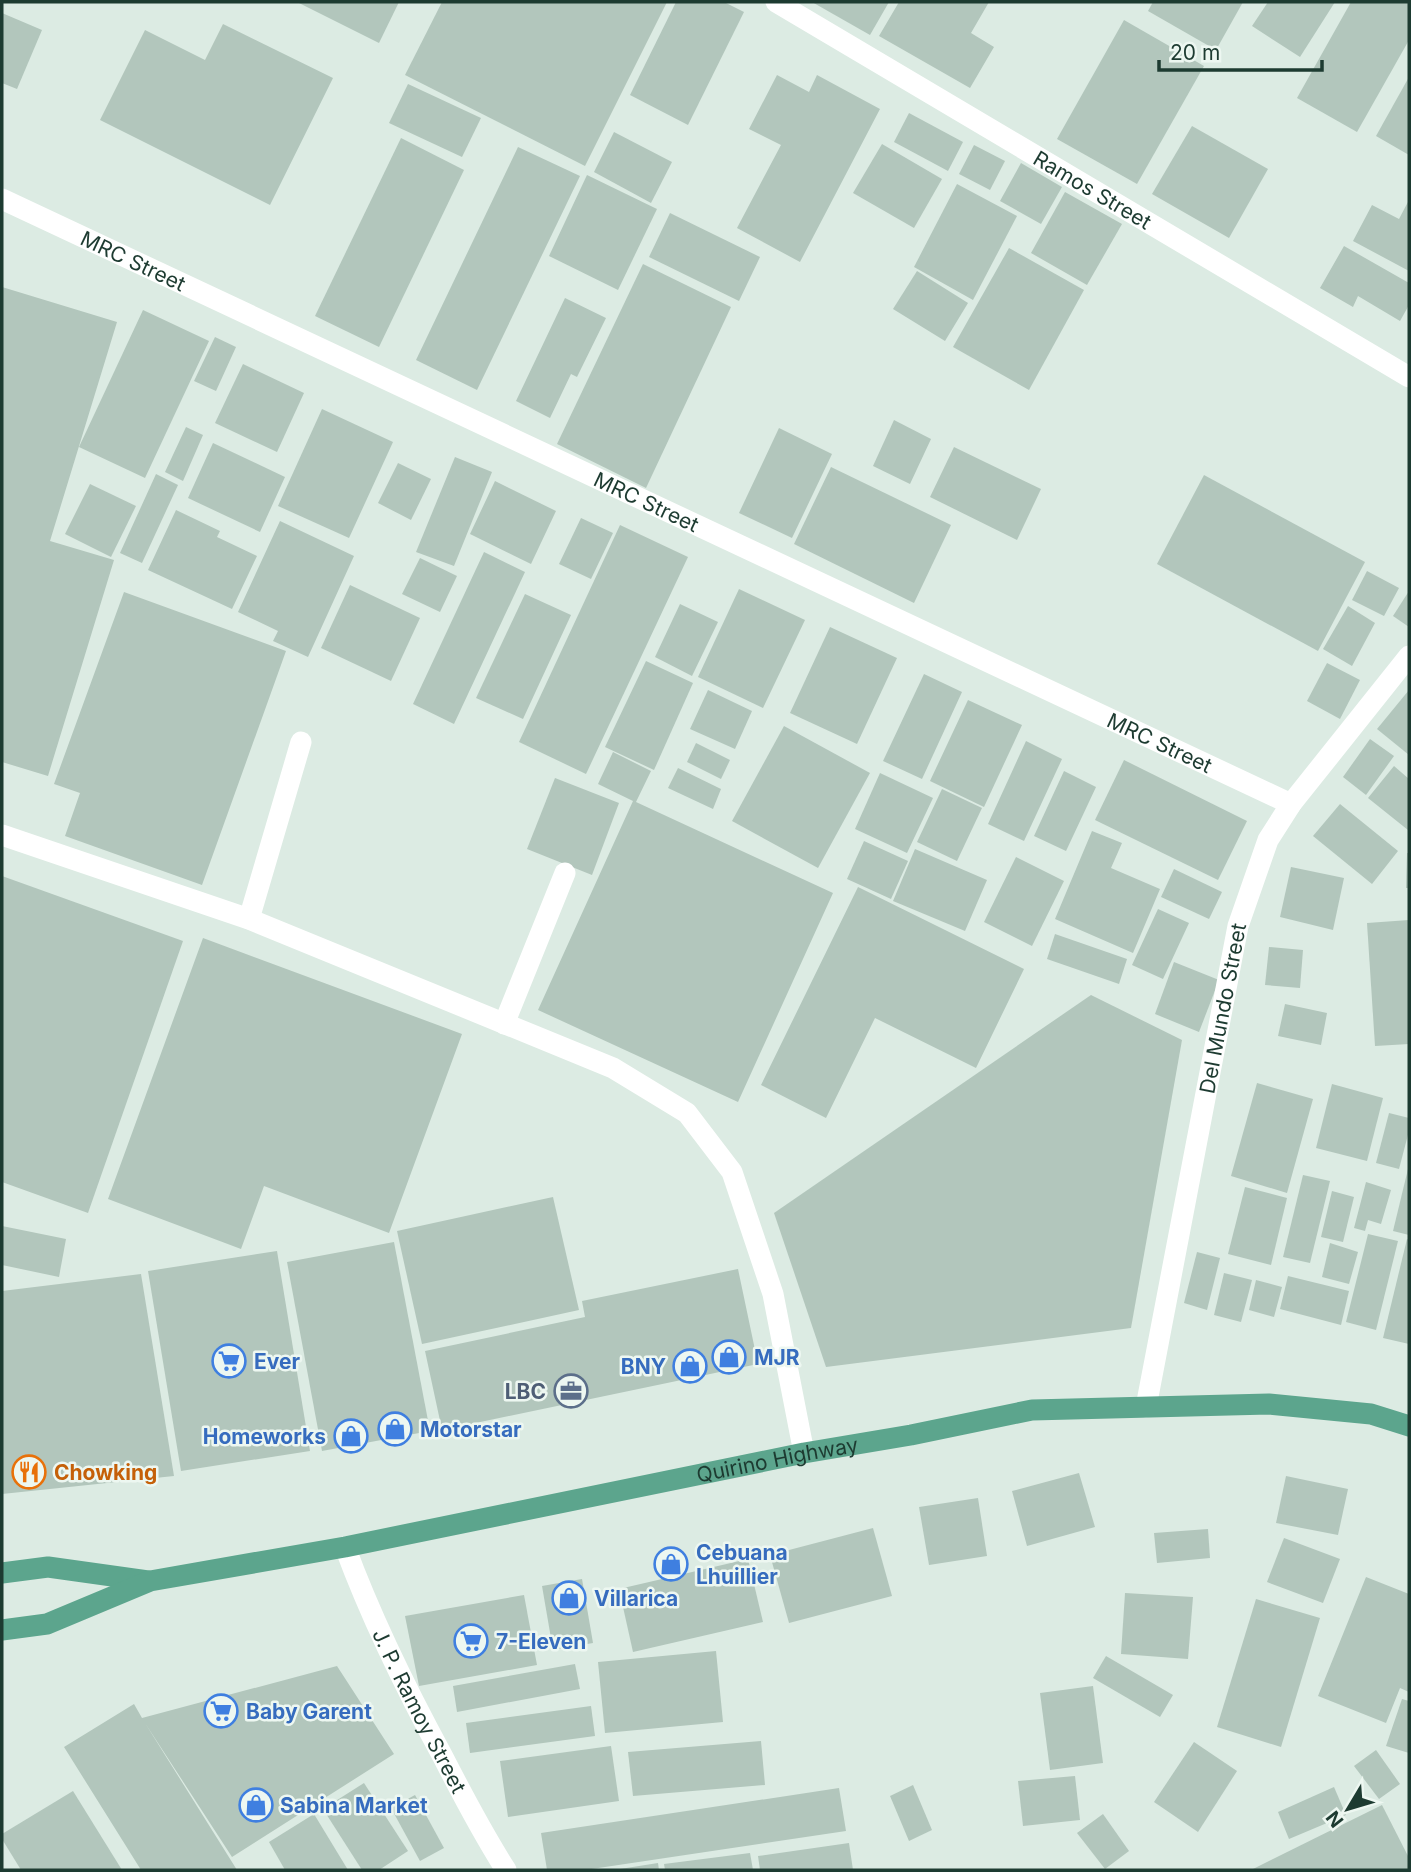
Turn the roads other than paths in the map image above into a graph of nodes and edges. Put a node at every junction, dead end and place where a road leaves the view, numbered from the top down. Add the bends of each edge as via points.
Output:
1 (776, 2) edge
2 (2, 199) edge
3 (1409, 377) edge
4 (1409, 656) edge
5 (301, 743) dead end
6 (1290, 804) junction
7 (2, 835) edge
8 (565, 873) dead end
9 (249, 919) junction
10 (503, 1024) junction
11 (1146, 1407) junction
12 (1409, 1426) edge
13 (804, 1453) junction
14 (345, 1547) junction
15 (2, 1573) edge
16 (150, 1581) junction
17 (2, 1630) edge
18 (506, 1870) edge

1 - 3 street, Ramos Street
2 - 6 street, MRC Street
4 - 6 street, Del Mundo Street
5 - 9 street
6 - 11 street, Del Mundo Street via 1268,840 1238,926
7 - 9 street
8 - 10 street
9 - 10 street
10 - 13 street via 614,1068 687,1113 732,1172 773,1294
11 - 12 main road, Quirino Highway via 1269,1404 1371,1414
11 - 13 main road, Quirino Highway via 1032,1410
13 - 14 main road, Quirino Highway
14 - 16 main road, Quirino Highway
14 - 18 street, J. P. Ramoy Street via 367,1606 412,1700
15 - 16 main road, Quirino Highway via 48,1567
16 - 17 main road, Quirino Highway via 47,1624

